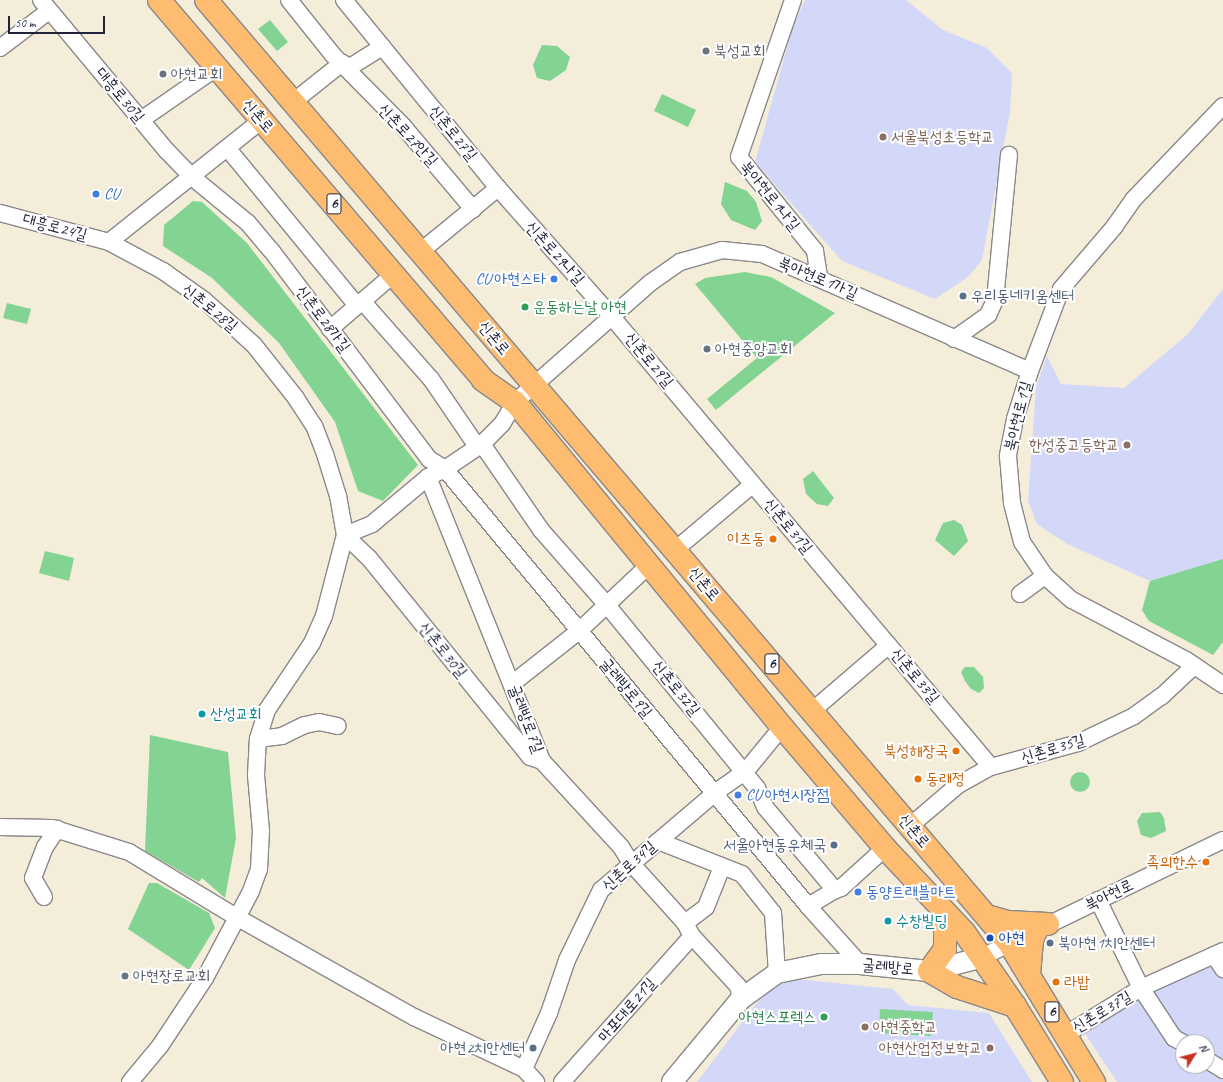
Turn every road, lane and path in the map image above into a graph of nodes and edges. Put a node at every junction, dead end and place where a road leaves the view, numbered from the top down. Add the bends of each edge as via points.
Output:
1 (158, 0) edge
2 (206, 0) edge
3 (289, 0) edge
4 (344, 0) edge
5 (793, 0) edge
6 (45, 5) edge
7 (382, 47) junction
8 (0, 48) edge
9 (342, 63) junction
10 (216, 68) junction
11 (293, 102) junction
12 (1221, 111) edge
13 (141, 120) junction
14 (262, 120) junction
15 (228, 149) junction
16 (1009, 155) dead end
17 (192, 177) junction
18 (498, 188) junction
19 (473, 209) junction
20 (0, 213) edge
21 (109, 242) junction
22 (420, 252) junction
23 (394, 274) junction
24 (819, 277) junction
25 (363, 302) junction
26 (612, 317) junction
27 (330, 329) junction
28 (954, 339) junction
29 (1030, 371) junction
30 (534, 384) junction
31 (515, 402) junction
32 (482, 444) junction
33 (445, 470) junction
34 (428, 477) junction
35 (752, 485) junction
36 (345, 535) junction
37 (675, 550) junction
38 (648, 565) junction
39 (1045, 576) junction
40 (1020, 594) dead end
41 (607, 605) junction
42 (579, 631) junction
43 (889, 645) junction
44 (1194, 666) junction
45 (513, 683) junction
46 (1223, 685) edge
47 (812, 711) junction
48 (338, 726) dead end
49 (782, 727) junction
50 (258, 739) junction
51 (542, 761) junction
52 (991, 767) junction
53 (745, 772) junction
54 (716, 792) junction
55 (910, 826) junction
56 (0, 827) edge
57 (57, 829) junction
58 (658, 841) junction
59 (1222, 843) edge
60 (885, 848) junction
61 (631, 863) junction
62 (722, 867) junction
63 (835, 890) junction
64 (44, 897) dead end
65 (1098, 900) junction
66 (808, 906) junction
67 (945, 912) junction
68 (987, 916) junction
69 (238, 918) junction
70 (1042, 927) junction
71 (689, 929) junction
72 (995, 950) junction
73 (1219, 953) edge
74 (860, 964) junction
75 (1223, 969) edge
76 (929, 971) junction
77 (778, 973) junction
78 (1029, 975) junction
79 (1141, 988) junction
80 (741, 999) junction
81 (1015, 1006) junction
82 (1066, 1035) junction
83 (1175, 1039) edge
84 (524, 1069) junction
85 (130, 1082) edge
86 (536, 1082) edge
87 (562, 1082) edge
88 (672, 1082) edge
89 (1062, 1082) edge
90 (1094, 1082) edge

1 - 10 main road, 신촌로 / 6
2 - 11 main road, 신촌로 / 6
3 - 9 street, 신촌로27안길
4 - 7 street, 신촌로27길
5 - 24 street, 북아현로1나길 via 739,157 814,251
6 - 8 street, 대흥로30길
6 - 13 street, 대흥로30길
7 - 9 street via 350,67
7 - 18 street, 신촌로27길
9 - 11 street
9 - 19 street, 신촌로27안길 via 403,126
10 - 13 street
10 - 14 main road, 신촌로 / 6
11 - 22 main road, 신촌로 / 6
12 - 29 street, 북아현로1길 via 1133,200 1115,226 1061,289
13 - 17 street, 대흥로30길
14 - 15 street
14 - 23 main road, 신촌로 / 6
15 - 17 street
15 - 25 street via 355,303
16 - 28 street via 995,300 988,315
17 - 21 street
17 - 27 street, 신촌로28가길 via 248,223
18 - 19 street
18 - 26 street, 신촌로29나길
19 - 22 street
20 - 21 street, 대흥로24길
21 - 36 street, 신촌로28길 via 180,283 204,300 254,345 296,398 314,426 336,489
22 - 30 main road, 신촌로 / 6
23 - 25 street
23 - 31 main road, 신촌로 / 6 via 483,380
24 - 26 street, 북아현로1가길 via 762,254 722,250 680,262 650,283
24 - 28 street, 북아현로1가길
25 - 27 street
25 - 32 street via 431,379 474,442
26 - 30 street, 신촌로29길
26 - 35 street, 신촌로29길
27 - 33 street, 신촌로28가길 via 429,459
28 - 29 street, 북아현로1가길
29 - 39 street, 북아현로1길 via 1015,419 1008,456 1012,503 1022,542
30 - 31 street, 신촌로29길
30 - 37 main road, 신촌로 / 6
31 - 32 street via 502,424
31 - 38 main road, 신촌로 / 6
32 - 33 street
32 - 41 street via 541,530
33 - 34 street
33 - 42 street, 굴레방로9길
34 - 36 street via 372,524
34 - 45 street, 굴레방로7길
35 - 37 street, 신촌로31길
35 - 43 street, 신촌로31길
36 - 50 street via 324,616 315,636 267,710
36 - 51 street, 신촌로30길 via 369,558 530,757
37 - 47 main road, 신촌로 / 6
38 - 41 street
38 - 49 main road, 신촌로 / 6
39 - 40 street
39 - 44 street, 북아현로1길 via 1072,600
41 - 42 street
41 - 53 street, 신촌로32길
42 - 45 street
42 - 54 street, 굴레방로9길
43 - 47 street, 신촌로33길
43 - 52 street, 신촌로33길
44 - 46 street, 북아현로1길
44 - 52 street, 신촌로35길 via 1162,696 1134,716 1078,743
45 - 51 street, 굴레방로7길
47 - 55 main road, 신촌로 / 6
48 - 50 street via 319,722 305,725 282,736
49 - 53 street, 신촌로34길
49 - 60 main road, 신촌로 / 6
50 - 69 street via 256,776 261,831 259,869
51 - 61 street, 굴레방로7길 via 621,847
52 - 55 street, 신촌로35길 via 958,785
53 - 54 street, 신촌로34길
53 - 63 street via 757,788 765,807
54 - 58 street, 신촌로34길
54 - 66 street, 굴레방로9길
55 - 68 main road, 신촌로 / 6
56 - 57 street
57 - 64 street via 44,847 33,878
57 - 69 street via 129,852
58 - 61 street, 신촌로34길
58 - 62 street
59 - 65 street, 북아현로
60 - 63 street, 신촌로 via 841,888
60 - 67 main road, 신촌로 / 6
61 - 71 street, 굴레방로7길
61 - 84 street, 신촌로34길 via 601,890 567,960 549,1013
62 - 71 street via 706,908
62 - 77 street via 742,874 773,913
63 - 66 street
65 - 70 street, 북아현로
65 - 79 street
66 - 74 street, 굴레방로9길
67 - 72 main road, 신촌로 / 6 via 964,932
67 - 76 main road via 946,950
68 - 70 main road
68 - 72 main road, 신촌로 / 6
69 - 84 street via 414,1017
69 - 85 street via 205,978 164,1040
70 - 72 street, 북아현로
70 - 78 main road via 1032,940
71 - 80 street, 굴레방로7길 via 738,986
71 - 87 street, 마포대로21길
72 - 76 street, 굴레방로
72 - 78 main road, 신촌로 / 6
72 - 81 main road, 신촌로 / 6
73 - 75 street
73 - 79 street
74 - 76 street, 굴레방로
74 - 77 street, 굴레방로 via 821,964
76 - 81 main road via 958,987
77 - 80 street, 굴레방로
78 - 82 main road, 신촌로 / 6
79 - 82 street, 신촌로37길
79 - 83 street, 신촌로37길
80 - 88 street, 굴레방로
81 - 89 main road, 신촌로 / 6
82 - 90 main road, 신촌로 / 6
84 - 86 street

